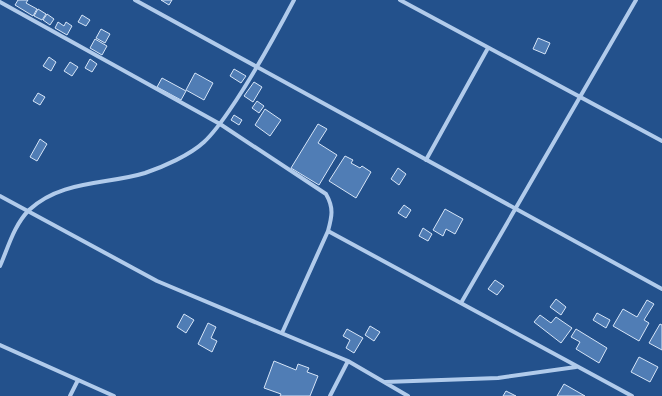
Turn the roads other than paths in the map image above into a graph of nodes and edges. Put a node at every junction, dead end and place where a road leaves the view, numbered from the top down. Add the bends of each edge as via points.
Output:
1 (135, 0) edge
2 (294, 0) edge
3 (400, 0) edge
4 (636, 0) edge
5 (141, 1) edge
6 (0, 2) edge
7 (488, 48) junction
8 (257, 68) junction
9 (578, 97) junction
10 (220, 124) junction
11 (662, 142) edge
12 (426, 160) junction
13 (0, 196) edge
14 (515, 208) junction
15 (29, 211) junction
16 (328, 231) junction
17 (0, 266) edge
18 (662, 289) edge
19 (461, 303) junction
20 (282, 332) junction
21 (0, 345) edge
22 (348, 362) junction
23 (576, 367) junction
24 (78, 380) junction
25 (385, 382) junction
26 (70, 396) edge
27 (114, 396) edge
28 (330, 396) edge
29 (408, 396) edge
30 (632, 396) edge

1 - 5 street
2 - 8 street
3 - 7 street
4 - 9 street
5 - 8 street
6 - 10 street
7 - 9 street
7 - 12 street
8 - 10 street
8 - 12 street
9 - 11 street
9 - 14 street
10 - 15 street via 203,143 173,161 145,173 67,188 48,196
10 - 16 street via 326,194 332,204
12 - 14 street
13 - 15 street
14 - 18 street
14 - 19 street
15 - 17 street via 14,234
15 - 20 street via 157,281
16 - 19 street
16 - 20 street
19 - 23 street
20 - 22 street
21 - 24 street
22 - 25 street
22 - 28 street
23 - 25 street via 498,378
23 - 30 street
24 - 26 street
24 - 27 street
25 - 29 street

